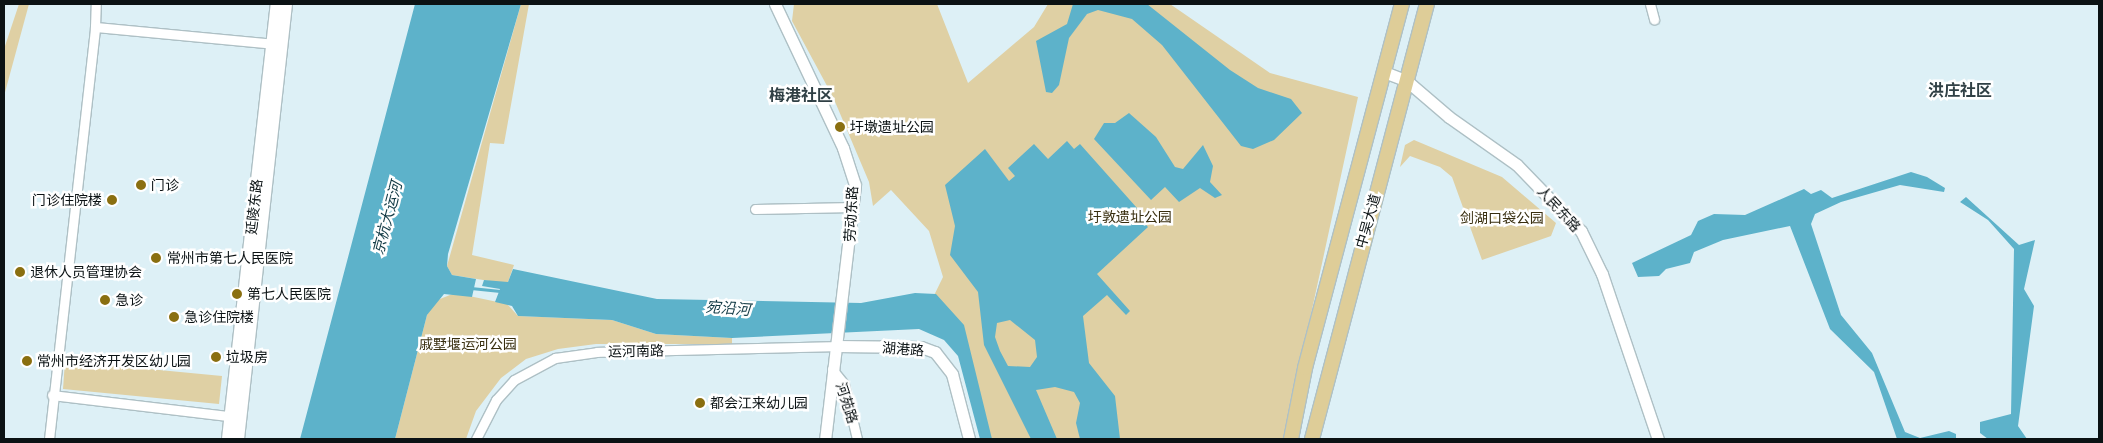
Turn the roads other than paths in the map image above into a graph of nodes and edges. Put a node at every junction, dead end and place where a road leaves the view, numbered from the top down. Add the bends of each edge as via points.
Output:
1 (96, 4) edge
2 (277, 4) edge
3 (286, 4) edge
4 (1402, 4) edge
5 (1427, 4) edge
6 (1650, 4) edge
7 (779, 6) edge
8 (1654, 19) dead end
9 (95, 27) junction
10 (277, 44) junction
11 (1384, 72) junction
12 (1407, 81) junction
13 (854, 207) junction
14 (755, 210) dead end
15 (836, 341) junction
16 (832, 369) junction
17 (52, 395) junction
18 (235, 417) junction
19 (49, 439) edge
20 (228, 439) edge
21 (238, 439) edge
22 (476, 439) edge
23 (824, 439) edge
24 (858, 439) edge
25 (969, 439) edge
26 (1291, 439) edge
27 (1312, 439) edge
28 (1658, 439) edge

1 - 9 street
2 - 10 main road, 延陵东路
3 - 10 main road, 延陵东路
4 - 11 main road, 中吴大道
5 - 12 main road, 中吴大道
6 - 8 street
7 - 13 street, 劳动东路 via 844,148 855,185
9 - 10 street
9 - 17 street
10 - 18 main road, 延陵东路
11 - 12 street, 人民东路
11 - 26 main road, 中吴大道 via 1305,368
12 - 27 main road, 中吴大道
12 - 28 street, 人民东路 via 1449,118 1517,165 1581,231 1602,274
13 - 14 street
13 - 15 street, 劳动东路
15 - 16 street, 劳动东路
15 - 22 street, 运河南路 via 597,352 555,358 514,380 496,400
15 - 25 street, 湖港路 via 921,347 935,352 952,374
16 - 23 street, 劳动东路
16 - 24 street, 河苑路 via 844,384
17 - 18 street
17 - 19 street
18 - 20 main road, 延陵东路
18 - 21 main road, 延陵东路

